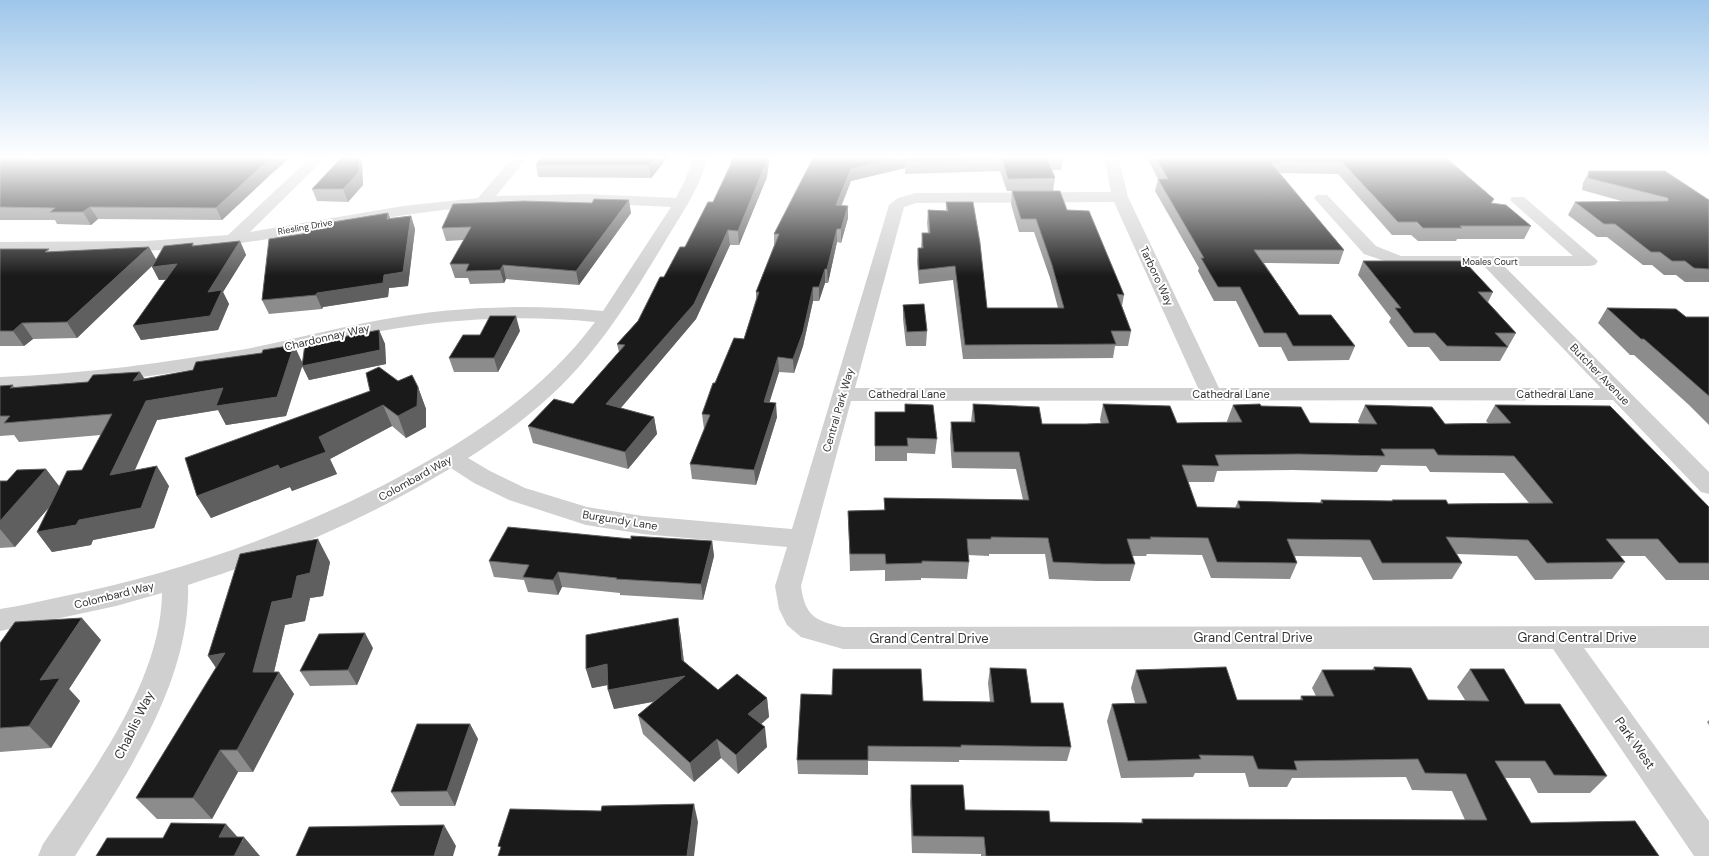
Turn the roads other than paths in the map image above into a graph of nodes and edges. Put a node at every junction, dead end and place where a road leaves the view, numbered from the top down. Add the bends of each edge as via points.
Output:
1 (278, 196) edge
2 (488, 196) edge
3 (685, 196) edge
4 (1120, 197) joint
5 (1322, 198) dead end
6 (1518, 200) dead end
7 (483, 202) junction
8 (681, 203) junction
9 (233, 239) junction
10 (0, 246) edge
11 (1490, 262) junction
12 (607, 317) junction
13 (0, 383) edge
14 (842, 394) junction
15 (1211, 394) junction
16 (1619, 394) junction
17 (451, 458) junction
18 (1709, 486) edge
19 (802, 539) junction
20 (175, 579) junction
21 (0, 620) edge
22 (801, 622) joint
23 (1560, 637) junction
24 (1709, 637) edge
25 (1709, 848) edge
26 (55, 856) edge

1 - 9 street
2 - 7 street
3 - 8 street, Colombard Way
4 - 14 street, Central Park Way via 916,198 897,205
4 - 15 street, Tarboro Way
5 - 11 street, Moales Court via 1370,250 1386,258 1413,262
6 - 11 street, Moales Court via 1589,261
7 - 8 street, Riesling Drive via 585,198
7 - 9 street, Riesling Drive via 380,214
8 - 12 street, Colombard Way
9 - 10 street, Riesling Drive via 133,246
11 - 16 street, Butcher Avenue
12 - 13 street, Chardonnay Way via 528,311 436,317 360,329 211,361 116,374
12 - 17 street, Colombard Way via 589,343 533,400
14 - 15 street, Cathedral Lane
14 - 19 street, Central Park Way
15 - 16 street, Cathedral Lane
16 - 18 street, Butcher Avenue
17 - 19 street, Burgundy Lane via 516,494 586,516 643,526
17 - 20 street, Colombard Way via 394,490 323,524 256,552
19 - 22 street, Central Park Way via 788,586 789,602
20 - 21 street, Colombard Way via 108,598
20 - 26 street, Chablis Way via 174,615 162,667 140,718 108,776
22 - 23 street, Grand Central Drive via 820,634 843,638
23 - 24 street, Grand Central Drive
23 - 25 street, Park West

